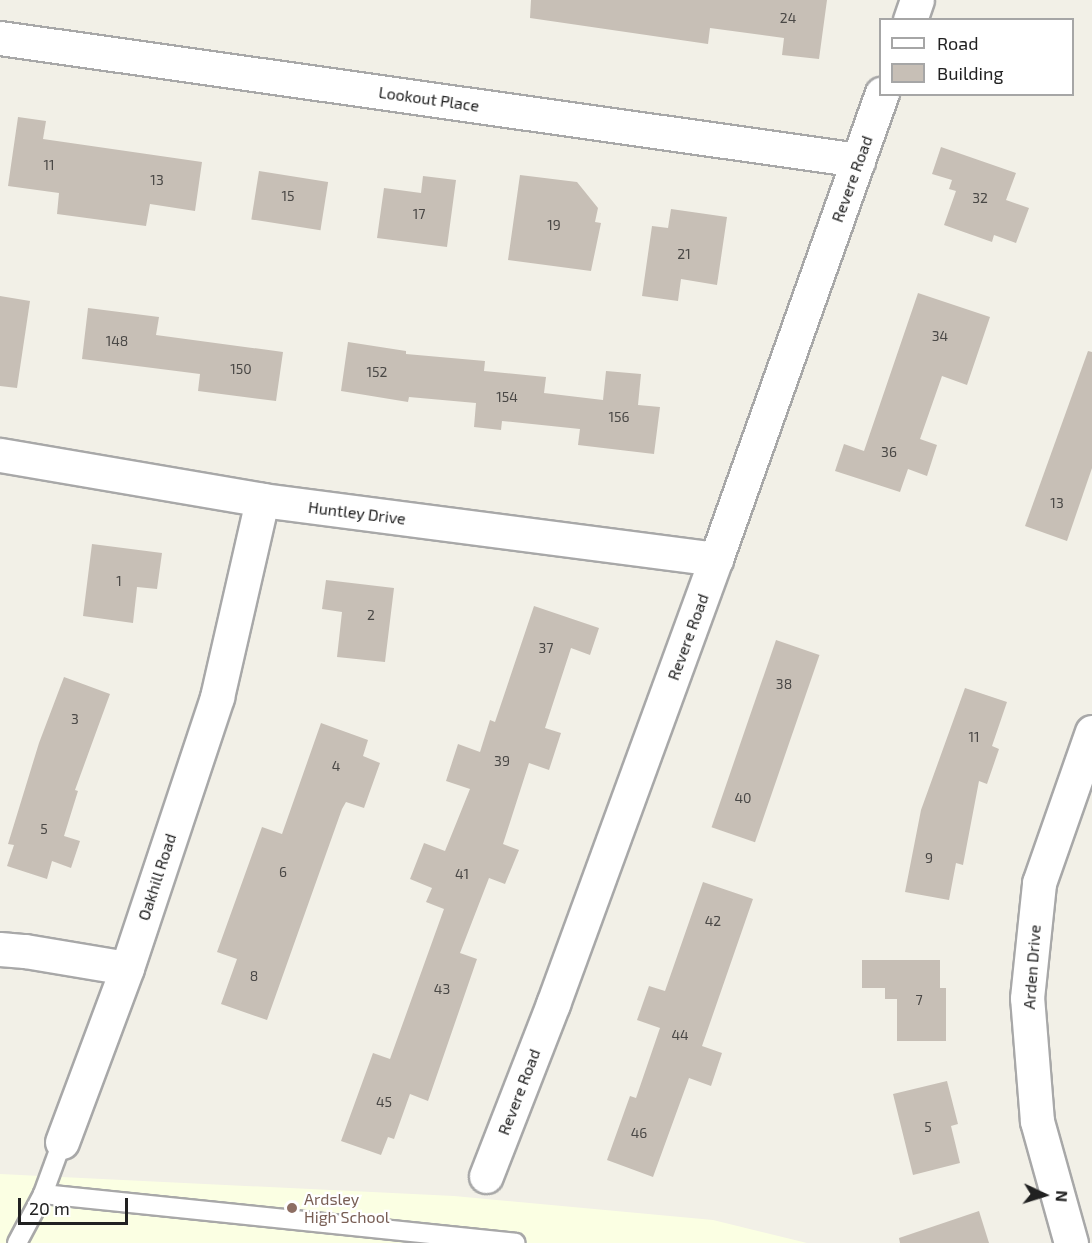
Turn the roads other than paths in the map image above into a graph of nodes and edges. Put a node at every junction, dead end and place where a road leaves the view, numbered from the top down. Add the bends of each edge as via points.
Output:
1 (917, 0) edge
2 (911, 18) edge
3 (0, 38) edge
4 (881, 96) edge
5 (858, 160) junction
6 (0, 454) edge
7 (262, 500) junction
8 (716, 560) junction
9 (1092, 732) edge
10 (0, 949) edge
11 (127, 968) junction
12 (62, 1142) joint
13 (486, 1176) dead end
14 (44, 1194) junction
15 (17, 1243) edge
16 (515, 1243) edge
17 (1071, 1243) edge

1 - 2 street
3 - 5 street, Lookout Place
4 - 5 street, Revere Road
5 - 8 street, Revere Road
6 - 7 street, Huntley Drive
7 - 8 street, Huntley Drive
7 - 11 street, Oakhill Road via 217,697
8 - 13 street, Revere Road
9 - 17 street, Arden Drive via 1039,883 1028,998 1037,1121
10 - 11 street
11 - 12 street, Oakhill Road
12 - 14 lane, Oakhill Road
14 - 15 lane, Oakhill Road
14 - 16 lane

